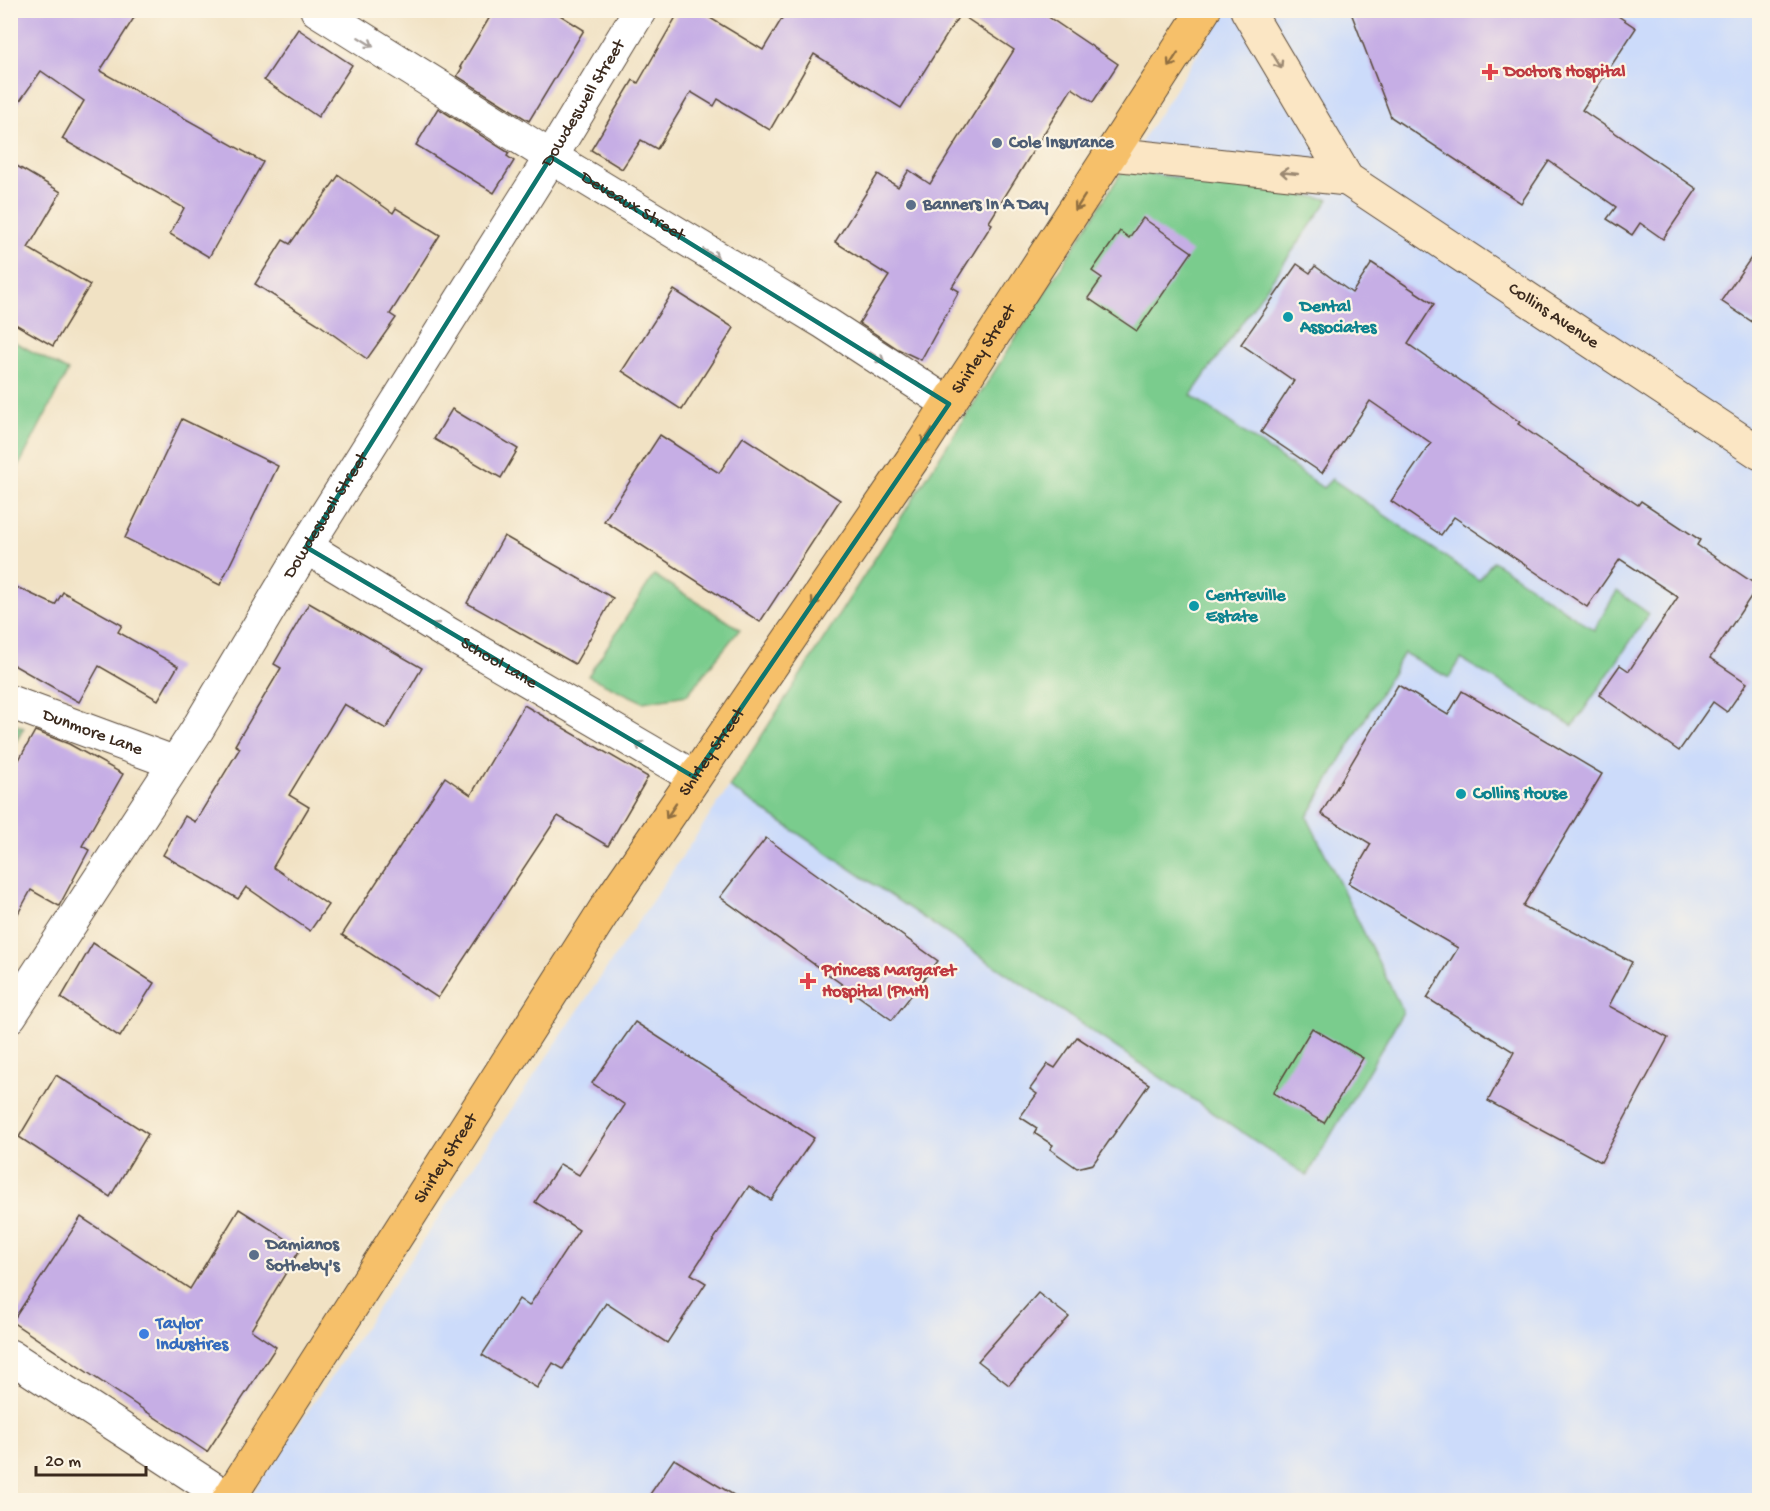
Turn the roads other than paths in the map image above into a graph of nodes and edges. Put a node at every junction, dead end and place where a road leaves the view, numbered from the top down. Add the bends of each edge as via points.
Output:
1 (317, 10) edge
2 (640, 10) edge
3 (1204, 10) edge
4 (1247, 10) edge
5 (1112, 154) junction
6 (551, 157) junction
7 (1347, 179) junction
8 (949, 404) junction
9 (1760, 453) edge
10 (306, 547) junction
11 (10, 702) edge
12 (175, 763) junction
13 (694, 777) junction
14 (10, 1016) edge
15 (10, 1356) edge
16 (228, 1500) edge

1 -> 6 street, Deveaux Street
2 - 6 street, Dowdeswell Street
3 -> 5 highway, Shirley Street
4 -> 7 street, Collins Avenue
7 -> 5 street, Collins Avenue
5 -> 8 highway, Shirley Street
6 -> 8 street, Deveaux Street via 825,323
6 - 10 street, Dowdeswell Street
7 - 9 street, Collins Avenue
8 -> 13 highway, Shirley Street
10 - 12 street, Dowdeswell Street
13 -> 10 street, School Lane
11 - 12 street, Dunmore Lane
12 - 14 street, Dowdeswell Street
13 -> 16 highway, Shirley Street via 599,918
15 - 16 street

